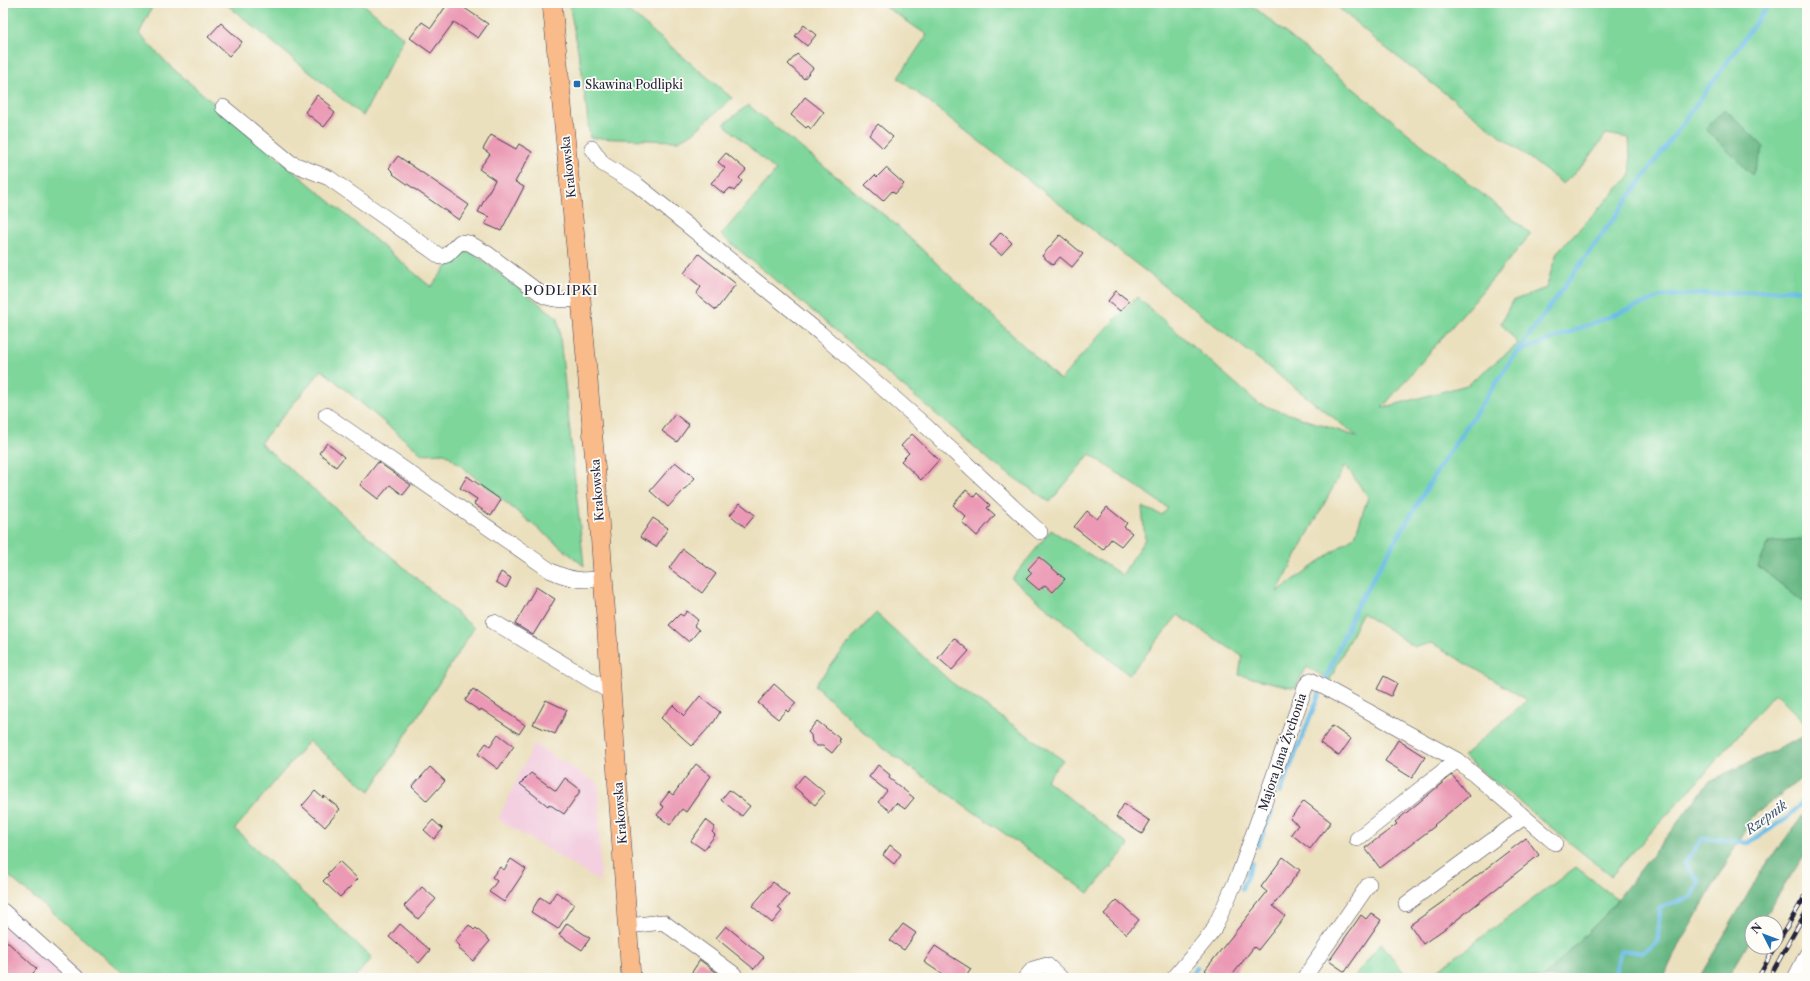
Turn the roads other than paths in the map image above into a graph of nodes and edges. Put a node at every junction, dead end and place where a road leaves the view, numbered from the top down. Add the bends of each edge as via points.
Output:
1 (552, 3) edge
2 (223, 107) dead end
3 (592, 148) dead end
4 (581, 299) junction
5 (326, 415) dead end
6 (1040, 532) dead end
7 (604, 577) junction
8 (494, 622) dead end
9 (612, 693) junction
10 (1457, 760) junction
11 (1524, 818) junction
12 (1357, 840) dead end
13 (1555, 843) dead end
14 (1369, 884) dead end
15 (1406, 904) dead end
16 (3, 911) edge
17 (628, 926) junction
18 (1807, 954) edge
19 (734, 974) dead end
20 (77, 978) edge
21 (632, 978) edge
22 (1025, 978) edge
23 (1061, 978) edge
24 (1174, 978) edge
25 (1304, 978) edge
26 (1795, 978) edge

1 - 4 main road, Krakowska
2 - 4 street via 291,163 329,178 441,257 447,255 460,242 469,243 544,296 562,301
3 - 6 street via 603,164 636,184 820,333
4 - 7 main road, Krakowska
5 - 7 street via 551,571 579,580
7 - 9 main road, Krakowska
8 - 9 street
9 - 17 main road, Krakowska
10 - 11 street, Majora Jana Żychonia
10 - 12 street
10 - 24 street, Majora Jana Żychonia via 1311,680 1306,685 1239,874 1220,917 1213,931
11 - 13 street, Majora Jana Żychonia
11 - 15 street
14 - 25 street
16 - 20 street
17 - 19 street via 663,922
17 - 21 main road, Krakowska
18 - 26 street
22 - 23 street via 1033,969 1047,965

